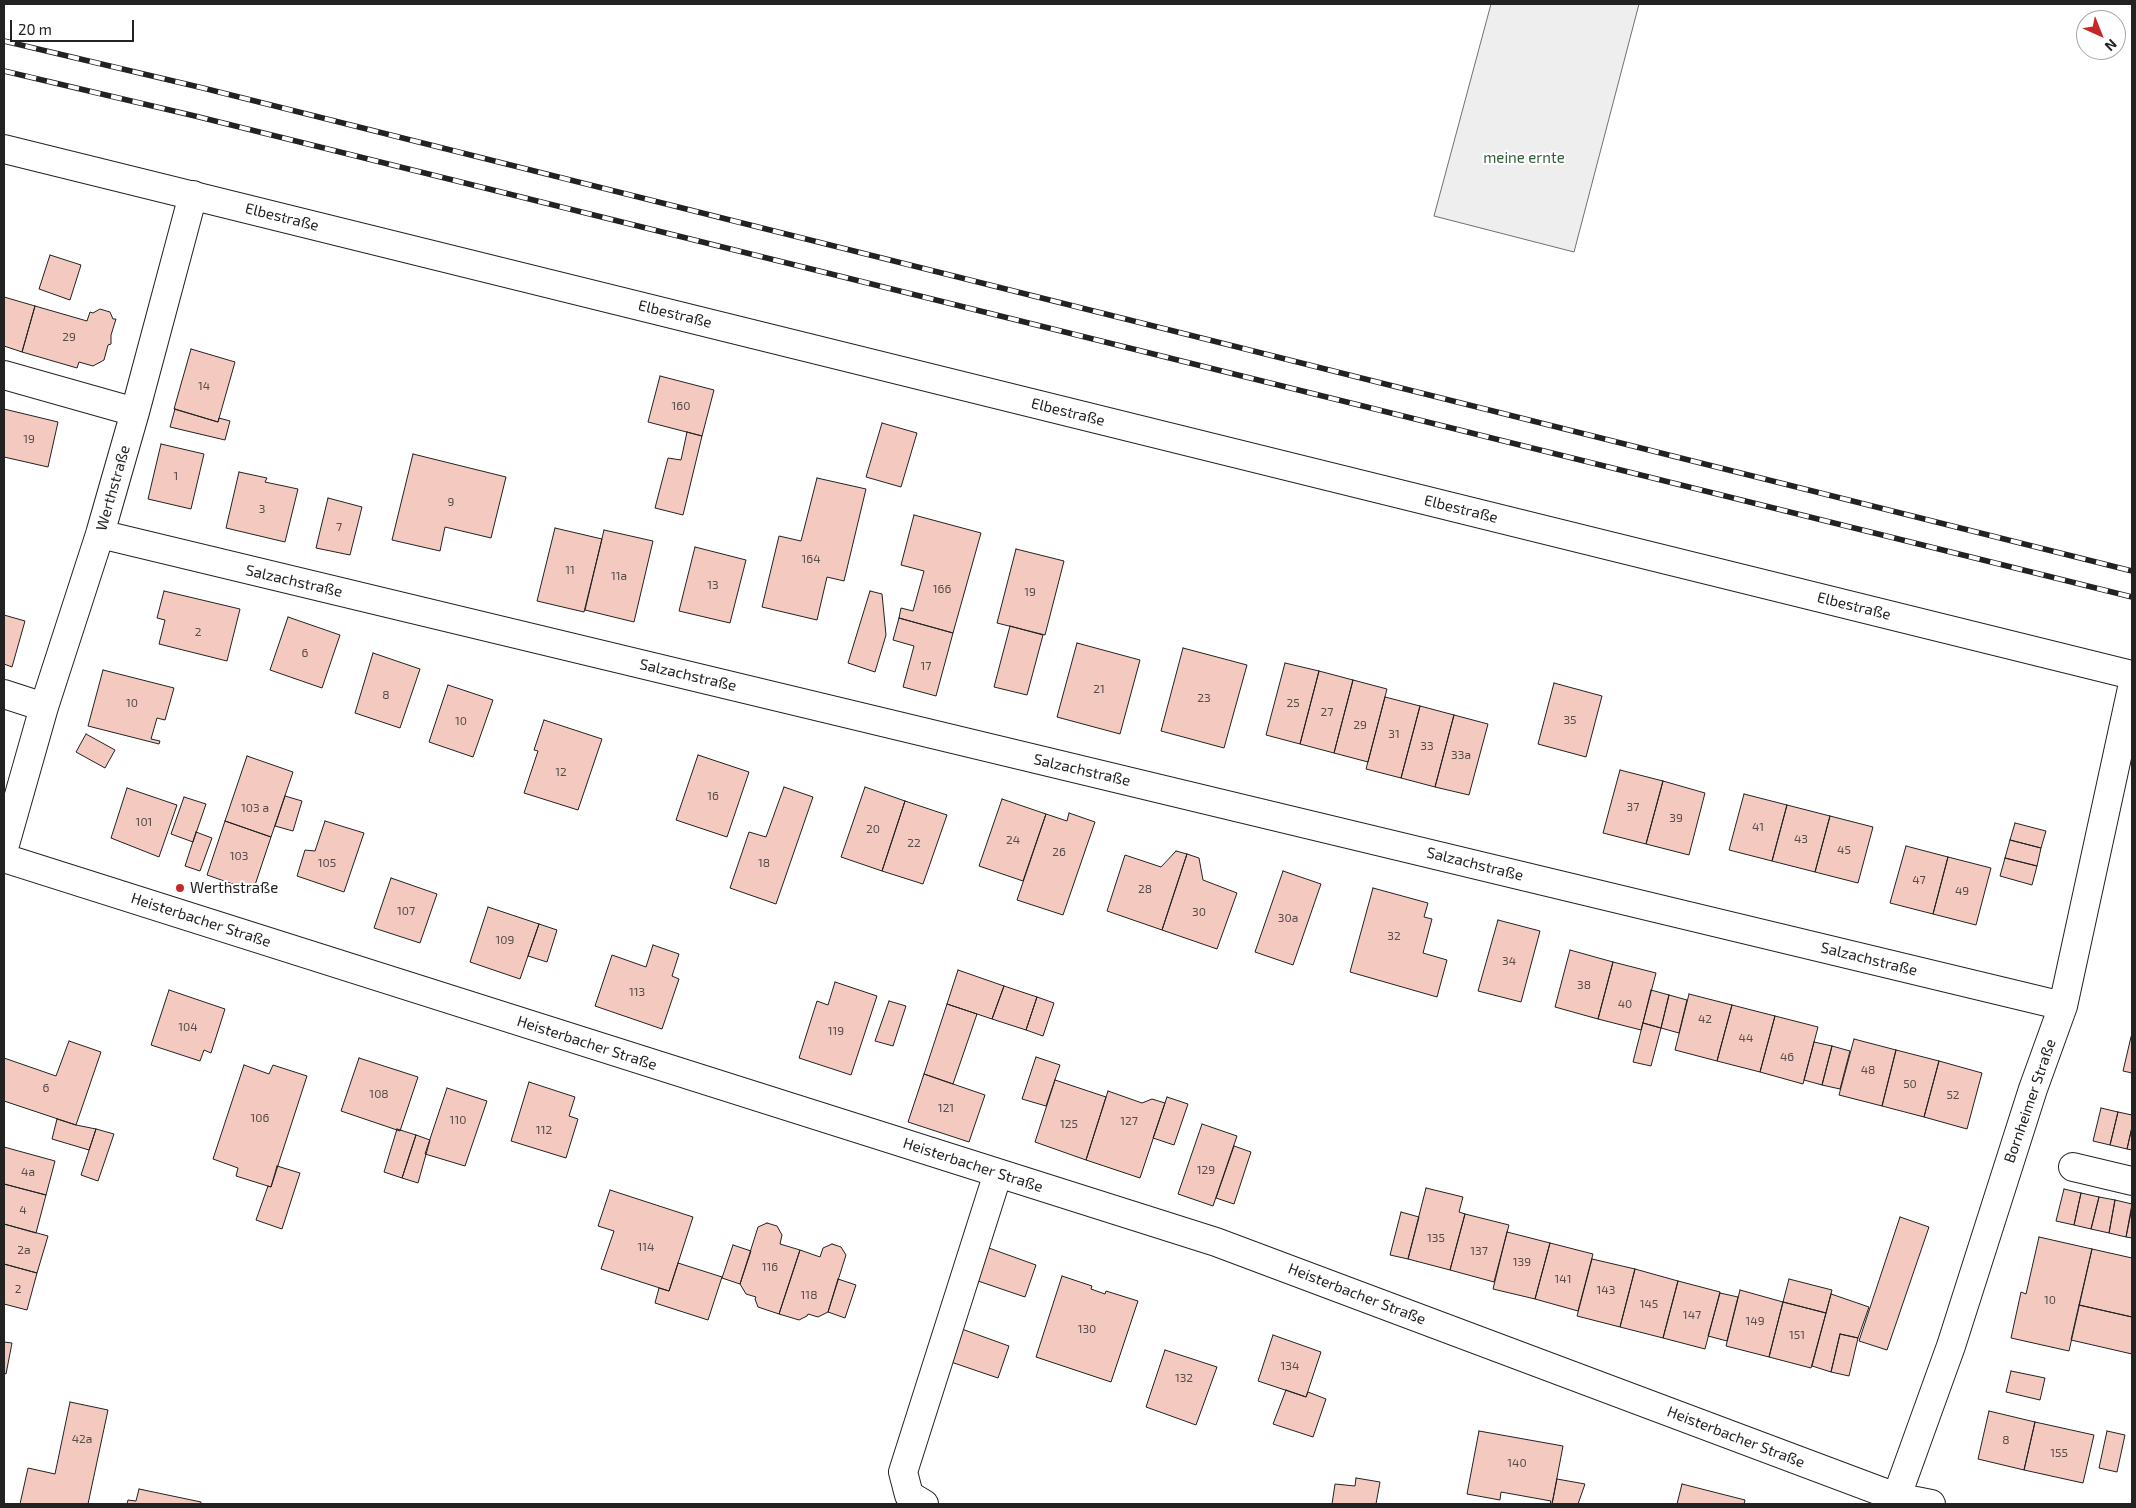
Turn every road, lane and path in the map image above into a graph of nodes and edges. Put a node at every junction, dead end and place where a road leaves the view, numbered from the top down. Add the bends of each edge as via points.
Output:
1 (4, 149) edge
2 (193, 195) junction
3 (4, 375) edge
4 (135, 412) junction
5 (100, 534) junction
6 (2132, 675) edge
7 (2132, 688) edge
8 (4, 694) edge
9 (44, 707) junction
10 (4, 848) edge
11 (4, 858) edge
12 (2064, 1006) junction
13 (2073, 1167) dead end
14 (998, 1173) junction
15 (2132, 1181) edge
16 (1895, 1500) edge
17 (924, 1504) edge
18 (1931, 1504) edge

1 - 2 street, Elbestraße
2 - 4 street, Werthstraße
2 - 6 street, Elbestraße
3 - 4 street
4 - 5 street, Werthstraße
5 - 9 street, Werthstraße
5 - 12 street, Salzachstraße
7 - 12 street, Bornheimer Straße
8 - 9 street
9 - 10 street, Werthstraße
11 - 14 street, Heisterbacher Straße
12 - 16 street, Bornheimer Straße via 2033,1088 1951,1346
13 - 15 street
14 - 16 street, Heisterbacher Straße via 1216,1242
14 - 17 street via 903,1472 909,1495
16 - 18 street, Heisterbacher Straße

